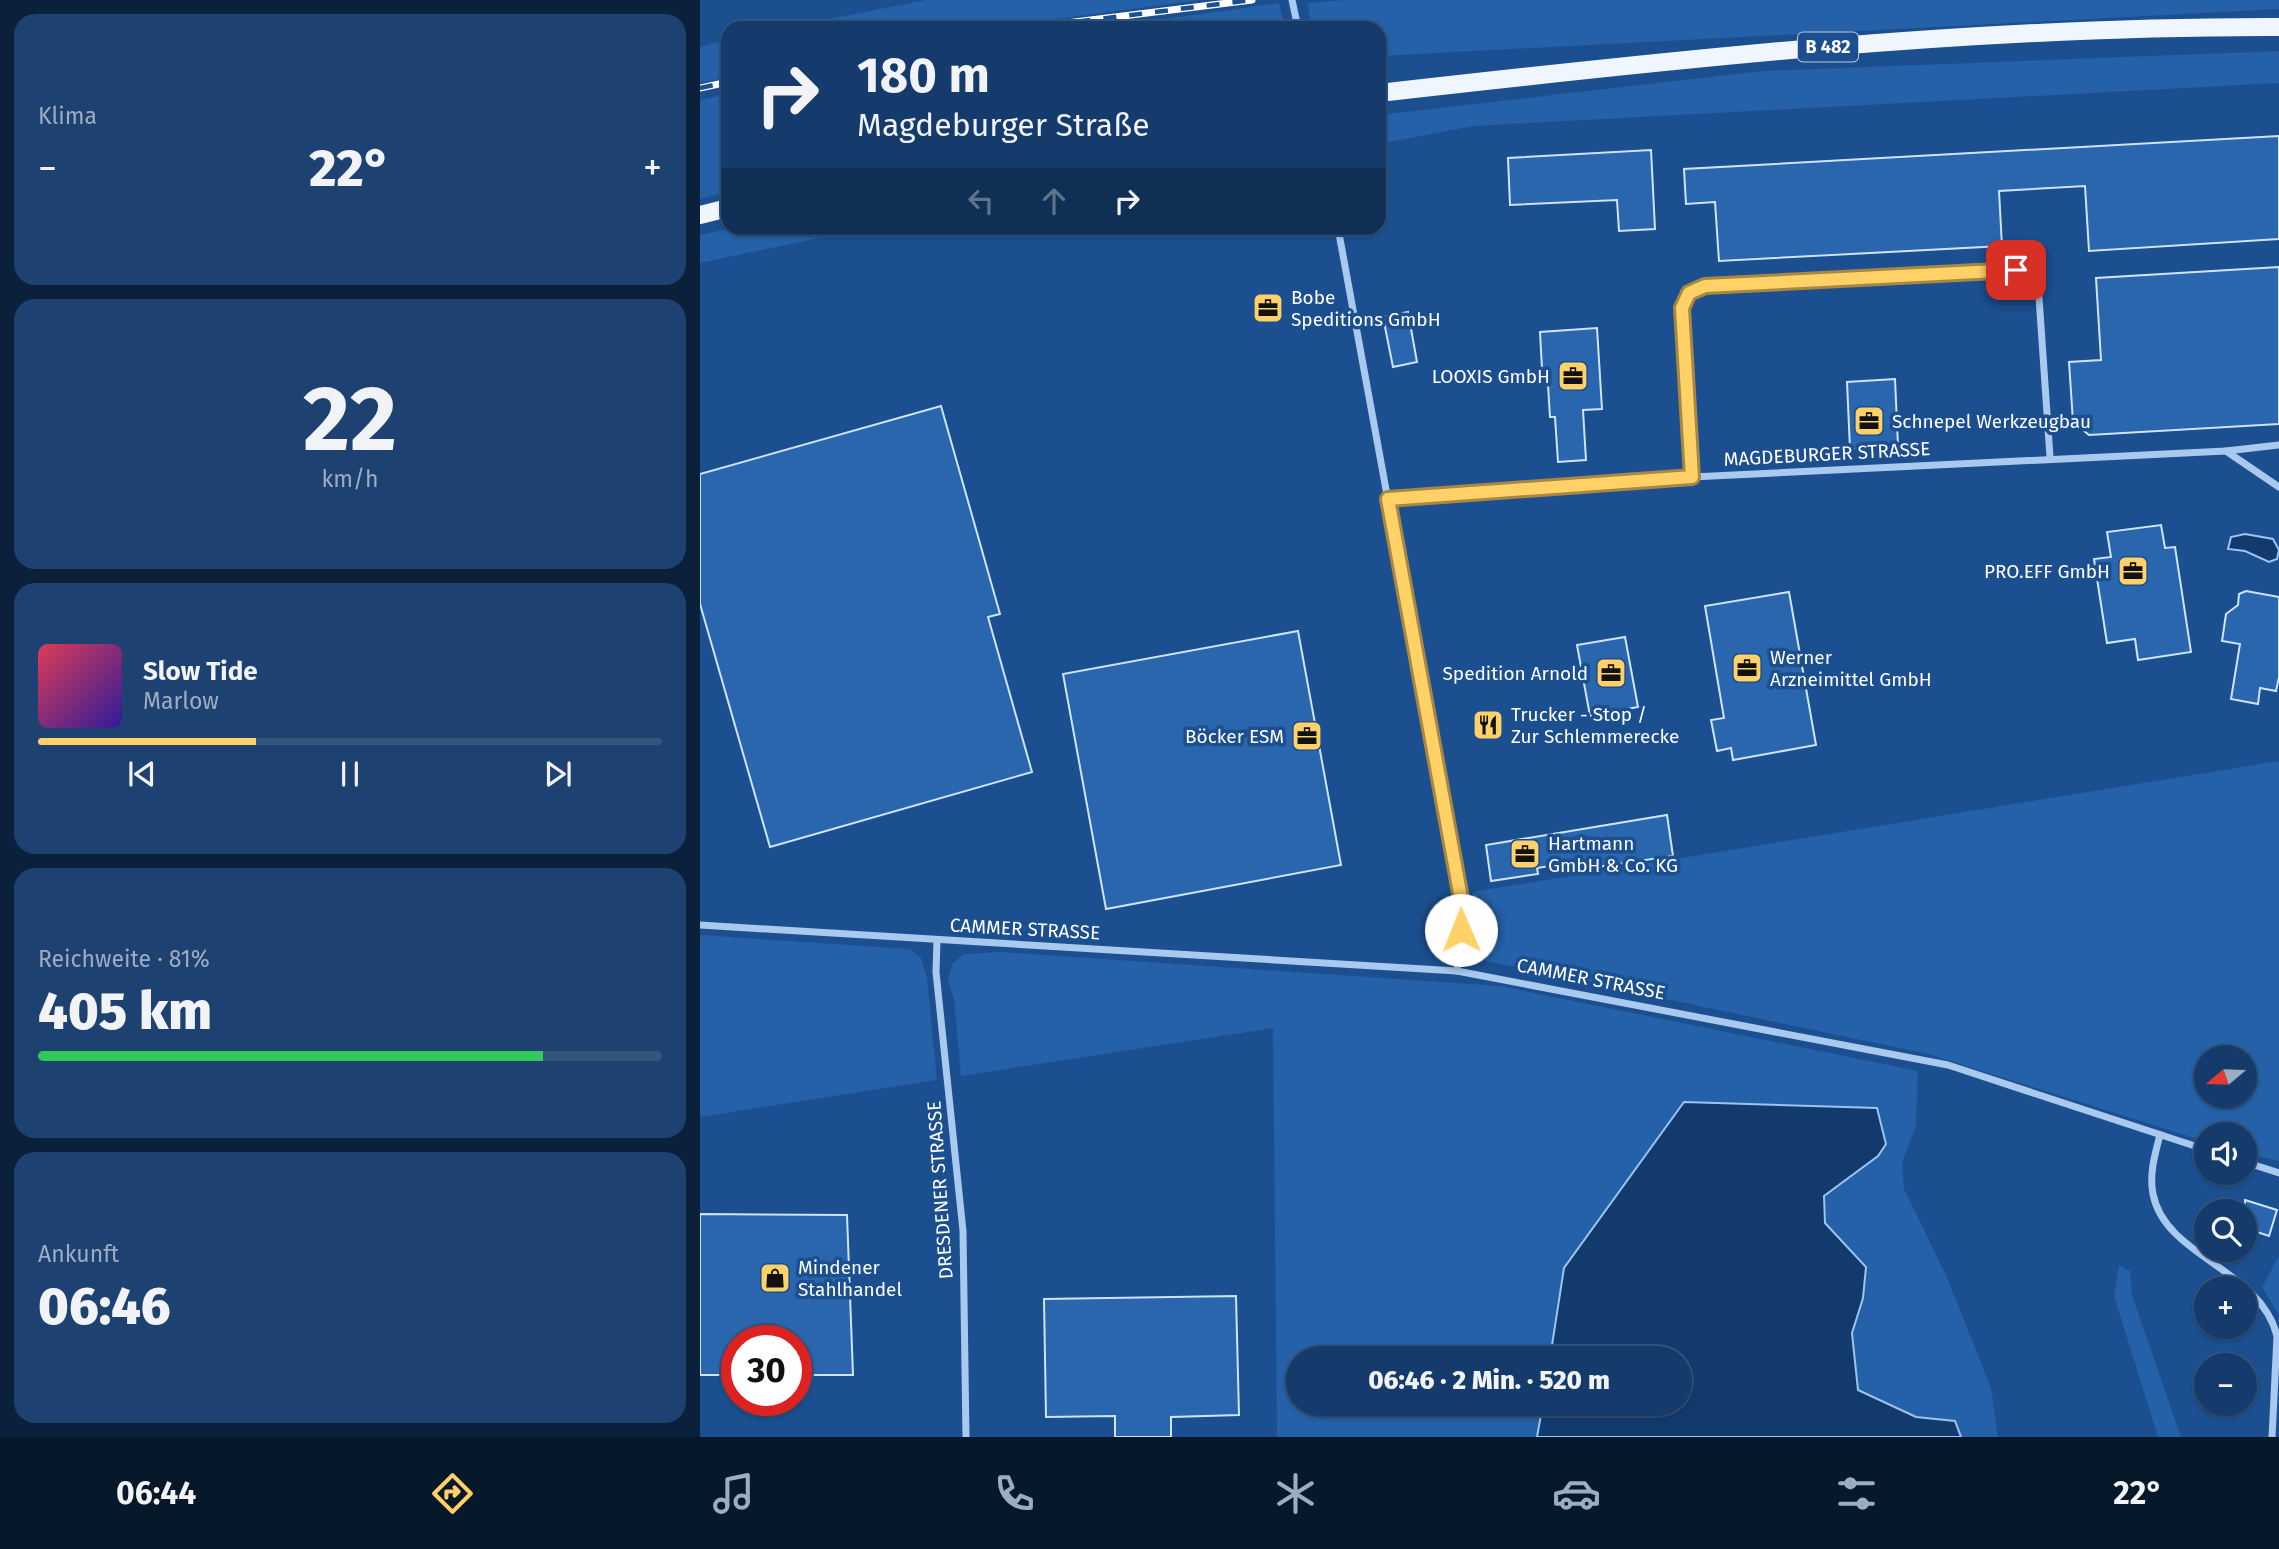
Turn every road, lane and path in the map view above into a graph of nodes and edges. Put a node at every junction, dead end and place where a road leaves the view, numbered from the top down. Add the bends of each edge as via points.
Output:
1 (1292, 0) edge
2 (1296, 21) edge
3 (2279, 27) edge
4 (1386, 92) edge
5 (721, 210) edge
6 (700, 215) edge
7 (1339, 235) edge
8 (2279, 445) edge
9 (2226, 451) junction
10 (2050, 457) junction
11 (1692, 477) junction
12 (2279, 487) edge
13 (1388, 499) junction
14 (700, 925) edge
15 (937, 940) junction
16 (1457, 971) junction
17 (2160, 1135) junction
18 (2194, 1146) edge
19 (2257, 1167) edge
20 (2278, 1173) edge
21 (966, 1437) edge
22 (2272, 1437) edge

1 - 2 street
3 - 4 main road, B 482 via 1921,40 1634,64
5 - 6 main road
7 - 13 street
8 - 9 street, MAGDEBURGER STRASSE
9 - 10 street, MAGDEBURGER STRASSE
9 - 12 street
10 - 11 street, MAGDEBURGER STRASSE
10 - 11 street via 2038,283 2030,273 1989,271 1705,286 1689,293 1682,308
11 - 13 street, MAGDEBURGER STRASSE
13 - 16 street via 1463,909
14 - 15 street, CAMMER STRASSE
15 - 16 street, CAMMER STRASSE
15 - 21 street, DRESDENER STRASSE via 936,972 963,1231
16 - 17 street, CAMMER STRASSE via 1948,1065
17 - 18 street, CAMMER STRASSE
17 - 22 street via 2152,1191 2165,1221 2254,1294 2273,1321 2277,1336
19 - 20 street

